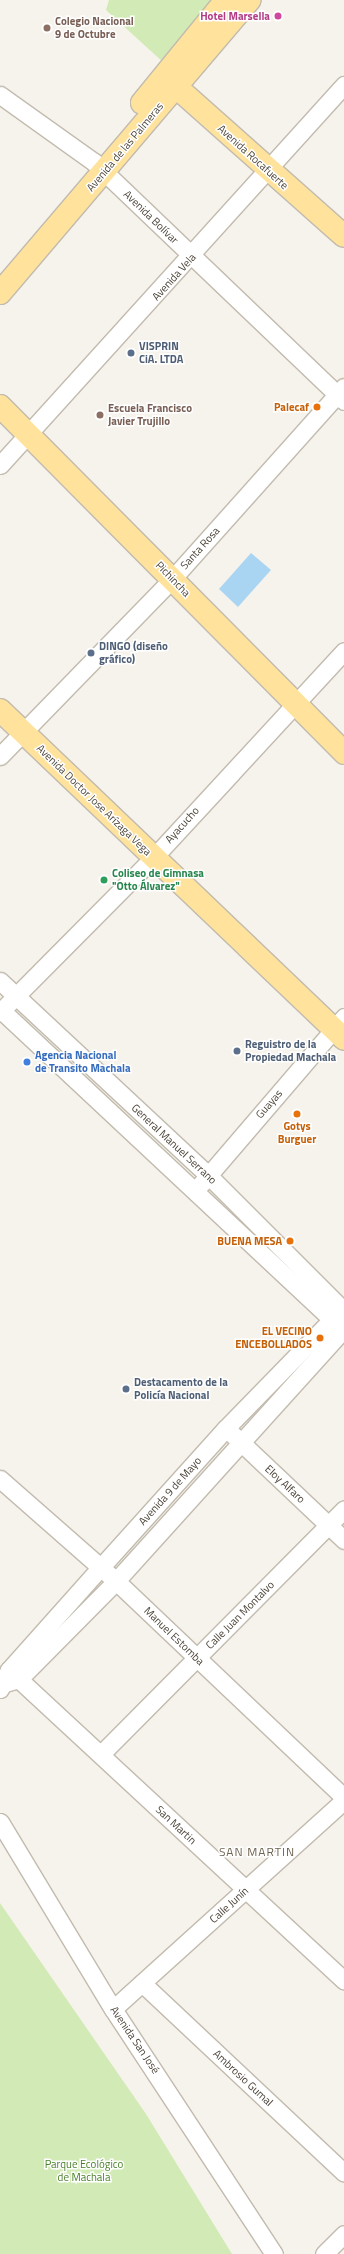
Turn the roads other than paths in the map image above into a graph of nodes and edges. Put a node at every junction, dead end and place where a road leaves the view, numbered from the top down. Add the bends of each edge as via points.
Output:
1 (226, 0) edge
2 (249, 0) edge
3 (170, 82) junction
4 (344, 85) edge
5 (0, 95) edge
6 (99, 167) junction
7 (267, 169) junction
8 (344, 236) edge
9 (192, 257) junction
10 (0, 270) edge
11 (0, 293) edge
12 (342, 394) edge
13 (0, 406) edge
14 (29, 434) junction
15 (0, 465) edge
16 (173, 578) junction
17 (344, 651) edge
18 (293, 704) junction
19 (0, 710) edge
20 (22, 732) junction
21 (344, 753) edge
22 (0, 756) edge
23 (154, 857) junction
24 (0, 981) edge
25 (14, 995) junction
26 (1, 1010) edge
27 (340, 1028) edge
28 (208, 1175) junction
29 (195, 1191) junction
30 (342, 1319) edge
31 (226, 1428) junction
32 (240, 1441) junction
33 (0, 1479) edge
34 (344, 1509) edge
35 (328, 1525) junction
36 (344, 1540) edge
37 (100, 1568) junction
38 (116, 1581) junction
39 (197, 1658) junction
40 (8, 1681) edge
41 (101, 1754) junction
42 (344, 1796) edge
43 (344, 1800) edge
44 (0, 1822) edge
45 (245, 1891) junction
46 (344, 1980) edge
47 (142, 1983) junction
48 (113, 2009) junction
49 (344, 2173) edge
50 (344, 2234) edge
51 (274, 2254) edge
52 (324, 2254) edge

1 - 3 main road, Avenida de las Palmeras
2 - 3 main road, Avenida de las Palmeras
3 - 6 main road, Avenida de las Palmeras
3 - 7 main road, Avenida Rocafuerte
4 - 7 street, Avenida Vela
5 - 6 street, Avenida Bolívar
6 - 9 street, Avenida Bolívar
6 - 10 main road, Avenida de las Palmeras
6 - 11 main road, Avenida de las Palmeras
7 - 8 main road, Avenida Rocafuerte
7 - 9 street, Avenida Vela
9 - 12 street, Avenida Bolívar
9 - 14 street, Avenida Vela
12 - 16 street, Santa Rosa
13 - 14 main road, Pichincha
14 - 15 street, Avenida Vela
14 - 16 main road, Pichincha
16 - 18 main road, Pichincha
16 - 20 street, Santa Rosa
17 - 18 street, Ayacucho
18 - 21 main road, Pichincha
18 - 23 street, Ayacucho
19 - 20 main road, Avenida Doctor Jose Arízaga Vega
20 - 22 street, Santa Rosa
20 - 23 main road, Avenida Doctor Jose Arízaga Vega
23 - 25 street, Ayacucho
23 - 27 main road, Avenida Doctor Jose Arízaga Vega
24 - 25 street, General Manuel Serrano
25 - 26 street, Ayacucho
25 - 28 street, General Manuel Serrano
26 - 29 street, General Manuel Serrano
27 - 28 street, Guayas
28 - 29 street, Guayas
28 - 30 street, General Manuel Serrano
29 - 30 street, General Manuel Serrano
30 - 31 street, Avenida 9 de Mayo
30 - 32 street, Avenida 9 de Mayo
31 - 32 street, Eloy Alfaro
31 - 37 street, Avenida 9 de Mayo
32 - 35 street, Eloy Alfaro
32 - 38 street, Avenida 9 de Mayo
33 - 37 street, Manuel Estomba
34 - 35 street, Calle Juan Montalvo
35 - 36 street, Eloy Alfaro
35 - 39 street, Calle Juan Montalvo
37 - 38 street, Manuel Estomba
37 - 40 street, Avenida 9 de Mayo
38 - 39 street, Manuel Estomba
38 - 40 street, Avenida 9 de Mayo
39 - 41 street, Calle Juan Montalvo
39 - 42 street, Manuel Estomba
40 - 41 street, San Martin
41 - 45 street, San Martin
43 - 45 street, Calle Junín
44 - 48 street, Avenida San José
45 - 46 street, San Martin
45 - 47 street, Calle Junín
47 - 48 street, Calle Junín
47 - 49 street, Ambrosio Gumal
48 - 51 street, Avenida San José
50 - 52 street

